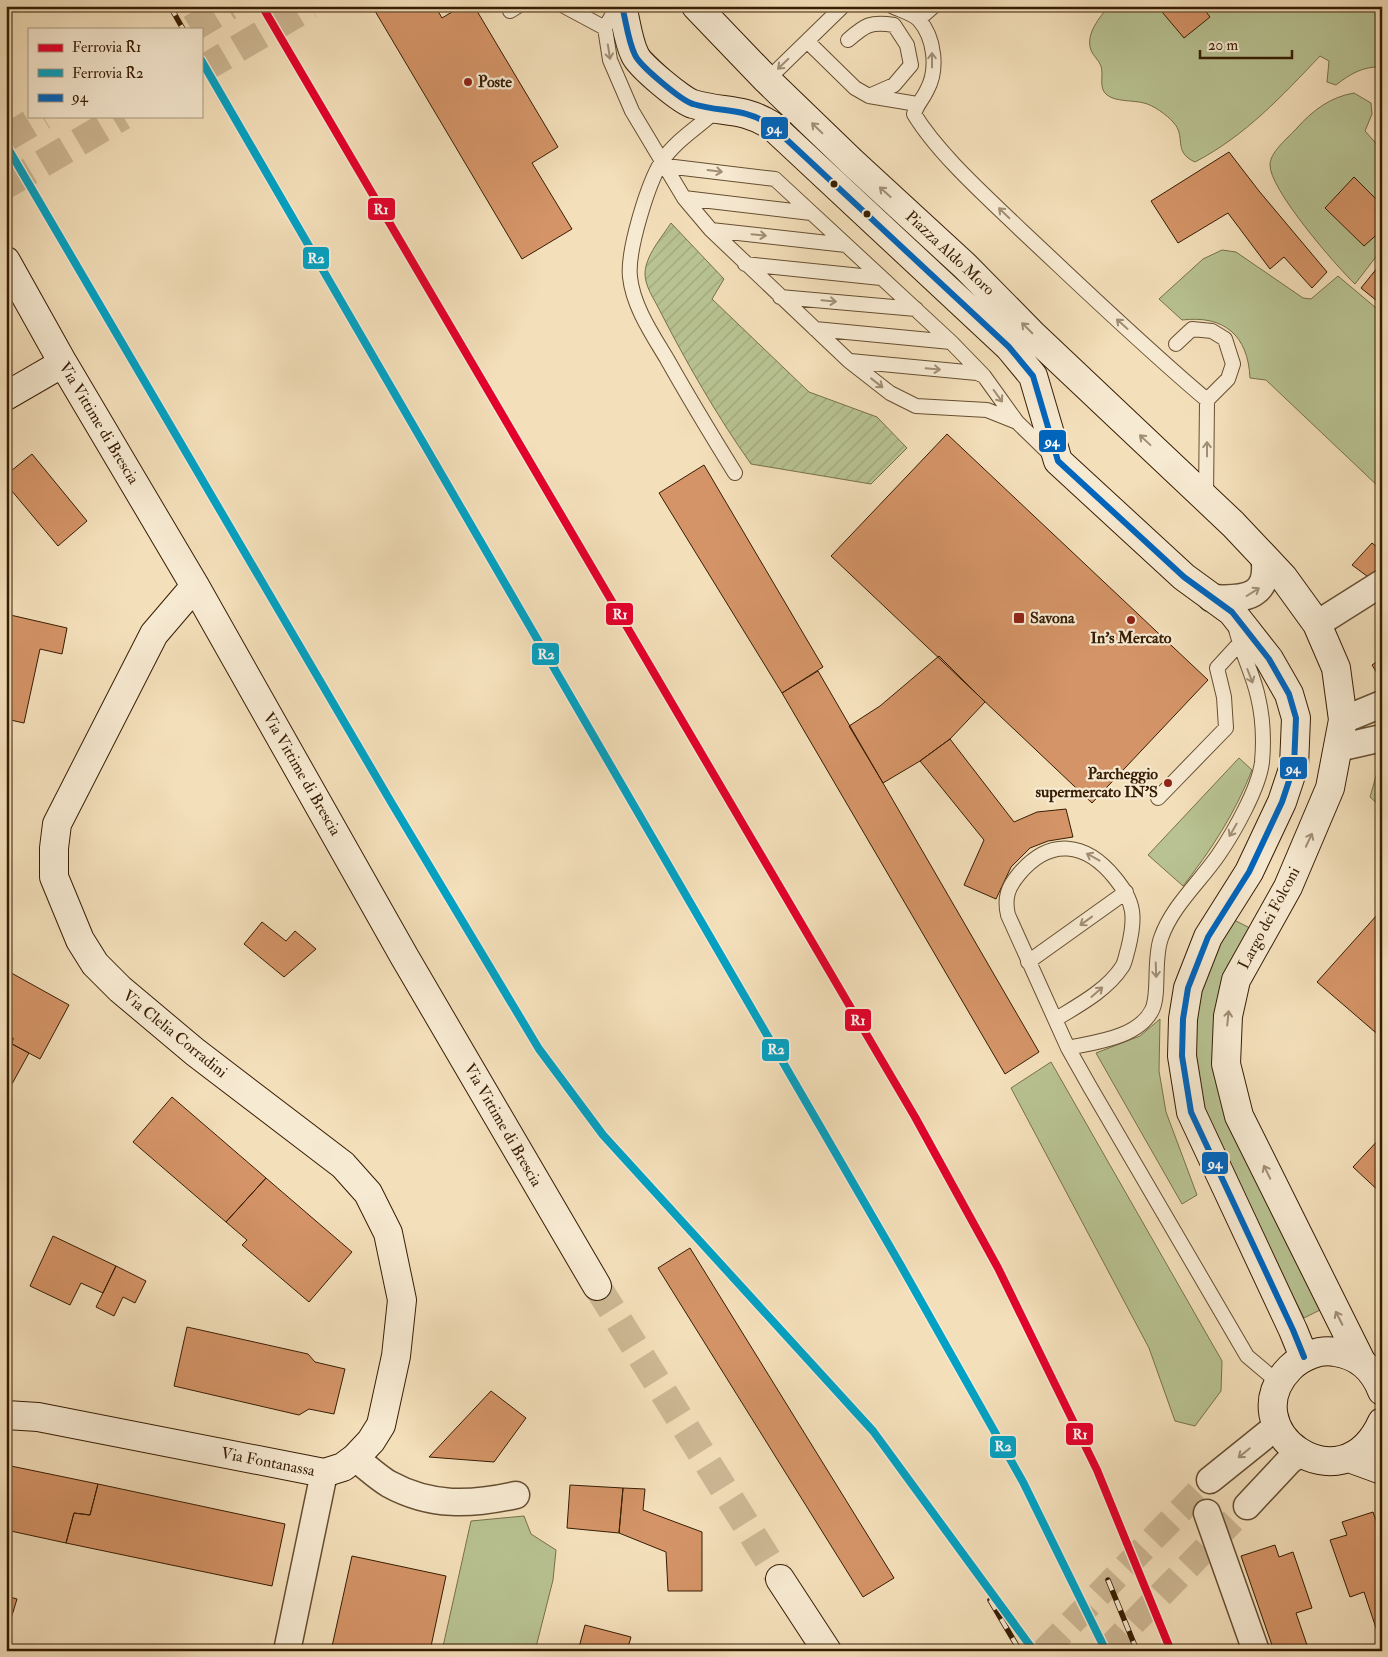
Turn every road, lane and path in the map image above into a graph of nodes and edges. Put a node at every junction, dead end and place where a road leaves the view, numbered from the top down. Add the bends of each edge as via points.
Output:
1 (564, 6) edge
2 (617, 6) edge
3 (622, 6) edge
4 (696, 6) edge
5 (844, 6) edge
6 (892, 6) edge
7 (934, 6) edge
8 (919, 19) junction
9 (605, 28) junction
10 (848, 40) dead end
11 (807, 41) junction
12 (767, 80) junction
13 (869, 96) junction
14 (917, 104) junction
15 (718, 109) junction
16 (664, 164) junction
17 (684, 198) junction
18 (811, 212) junction
19 (711, 230) junction
20 (846, 245) junction
21 (6, 261) edge
22 (746, 264) junction
23 (881, 278) junction
24 (780, 297) junction
25 (916, 309) junction
26 (815, 330) junction
27 (950, 342) junction
28 (1176, 344) dead end
29 (849, 361) junction
30 (63, 363) junction
31 (984, 376) junction
32 (6, 396) edge
33 (1207, 400) junction
34 (1018, 422) junction
35 (1058, 461) junction
36 (735, 474) dead end
37 (1206, 498) junction
38 (1264, 556) junction
39 (1382, 583) edge
40 (195, 586) junction
41 (1222, 605) junction
42 (1317, 624) junction
43 (1239, 644) junction
44 (1382, 704) edge
45 (1343, 720) junction
46 (1382, 738) edge
47 (1338, 748) junction
48 (1158, 798) dead end
49 (1126, 892) junction
50 (1028, 962) junction
51 (1056, 1019) junction
52 (1068, 1048) junction
53 (597, 1286) tunnel mouth
54 (1304, 1357) junction
55 (1374, 1371) edge
56 (1278, 1383) junction
57 (6, 1415) edge
58 (1382, 1422) edge
59 (1277, 1426) junction
60 (1300, 1454) junction
61 (355, 1458) junction
62 (1349, 1458) junction
63 (1382, 1470) edge
64 (324, 1473) junction
65 (1210, 1480) tunnel mouth
66 (516, 1495) dead end
67 (1247, 1506) tunnel mouth
68 (1207, 1512) dead end
69 (780, 1579) tunnel mouth
70 (287, 1651) edge
71 (827, 1651) edge
72 (1256, 1651) edge

1 - 9 lane
2 - 9 lane
3 - 15 street, Piazza Aldo Moro via 635,56 670,90 691,104
4 - 12 street, Piazza Aldo Moro
5 - 11 lane
6 - 8 lane
7 - 8 lane
14 -> 8 lane via 927,90 934,56 929,37
9 -> 16 lane via 610,60 632,111
10 - 13 lane via 860,29 876,22 894,25 907,45 911,64 894,85
11 -> 12 lane
11 - 13 lane via 855,88
37 -> 12 street, Piazza Aldo Moro via 1034,336 966,266
13 - 14 lane
33 -> 14 lane via 986,197 924,130 914,114
15 - 16 lane via 683,138
15 - 35 street, Piazza Aldo Moro via 741,111 771,124 1009,346 1033,376
16 - 17 lane
16 -> 18 lane via 775,179
16 - 36 lane via 648,194 632,250 630,275 634,295 654,337
17 - 18 lane
17 - 19 lane
18 - 20 lane
19 -> 20 lane
19 - 22 lane
20 - 23 lane
21 - 30 street, Via Vittime di Brescia
22 - 23 lane
22 - 24 lane
23 - 25 lane
24 -> 25 lane
24 - 26 lane
25 - 27 lane
26 - 27 lane
26 - 29 lane
27 - 31 lane
28 - 33 lane via 1192,329 1212,331 1225,339 1233,364 1228,379
29 -> 31 lane
29 -> 34 lane via 890,393 916,406 987,410
30 - 32 street
30 - 40 street, Via Vittime di Brescia
31 -> 34 lane
37 -> 33 lane
34 - 35 lane
35 - 41 street via 1184,577
37 - 38 street, Largo dei Folconi
41 -> 38 street via 1232,599 1249,596 1263,585 1267,572
38 - 42 street, Largo dei Folconi
39 - 42 street
40 - 53 street, Via Vittime di Brescia via 404,956
40 - 61 street, Via Clelia Corradini via 154,634 57,824 54,878 80,940 95,964 195,1052 343,1165 368,1193 388,1233 402,1300 396,1356 381,1425
41 - 43 lane
41 - 54 street via 1269,659 1289,694 1296,718 1294,766 1282,802 1249,872 1208,937 1188,988 1182,1056 1191,1112
42 - 45 street, Largo dei Folconi via 1336,668
43 - 48 lane via 1216,668 1224,697 1226,728
43 -> 52 lane via 1258,696 1263,734 1261,764 1246,807 1219,854 1189,892 1161,937 1155,960 1152,1010 1135,1028 1106,1040
44 - 45 street
45 - 47 street, Largo dei Folconi
46 - 47 street
55 -> 47 street, Largo dei Folconi via 1239,1116 1226,1064 1228,1016 1236,980 1288,887 1314,830 1330,788
49 -> 50 lane
49 -> 50 lane via 1102,862 1082,851 1062,848 1029,862 1010,885 1005,902
51 -> 49 lane via 1095,995 1123,967 1132,935 1132,911
50 - 51 lane
51 - 52 lane
52 - 56 lane via 1247,1356
54 - 55 street, Largo dei Folconi via 1333,1351 1348,1355
54 - 56 street, Largo dei Folconi
56 - 59 street, Largo dei Folconi via 1273,1412
57 - 64 street, Via Fontanassa via 38,1417
58 - 62 street, Largo dei Folconi via 1364,1450
59 - 60 street, Largo dei Folconi via 1286,1442
59 -> 65 street
60 - 62 street, Largo dei Folconi via 1333,1462
60 - 67 street via 1290,1460
61 - 64 street, Via Fontanassa via 343,1467
61 - 66 street via 389,1484 422,1497 460,1503
62 - 63 street
64 - 70 street
68 - 72 street
69 - 71 street

